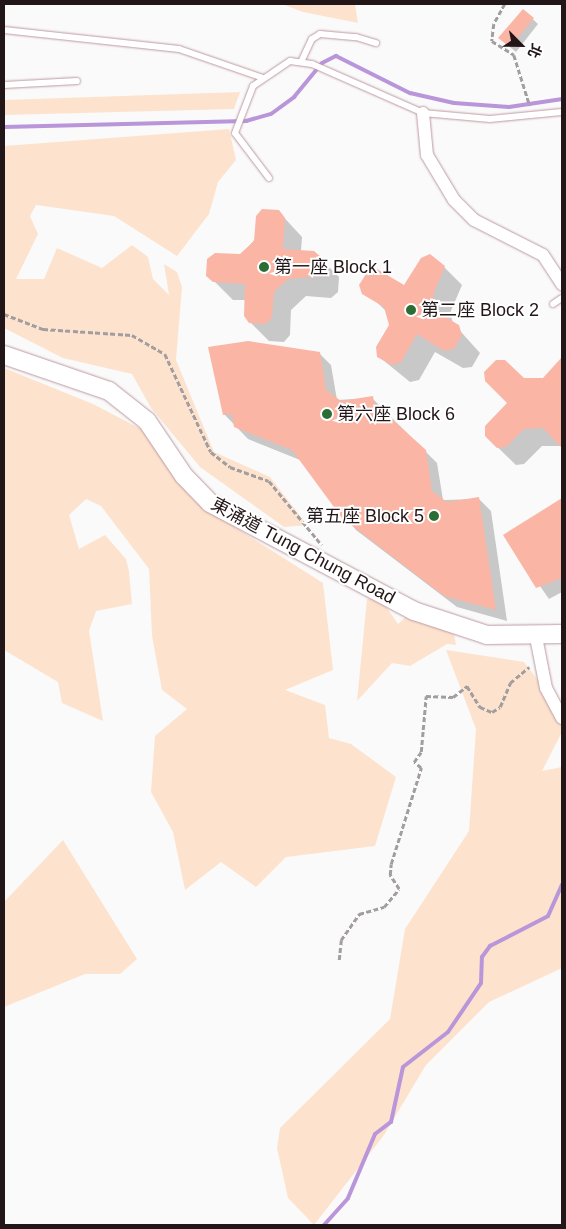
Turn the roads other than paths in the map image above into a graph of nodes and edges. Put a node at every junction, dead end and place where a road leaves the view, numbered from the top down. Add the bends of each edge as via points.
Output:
1 (4, 30) edge
2 (376, 43) dead end
3 (302, 60) junction
4 (263, 78) junction
5 (77, 81) dead end
6 (4, 85) edge
7 (562, 112) edge
8 (423, 113) junction
9 (269, 178) dead end
10 (562, 284) edge
11 (562, 298) edge
12 (553, 304) dead end
13 (4, 355) edge
14 (562, 634) edge
15 (536, 637) junction
16 (562, 718) edge

1 - 4 lane via 180,48
2 - 3 lane via 356,37 320,34 312,39
3 - 4 lane via 280,65
3 - 8 lane
4 - 9 lane via 248,92 235,133
5 - 6 lane
7 - 8 lane via 490,119
8 - 10 street via 427,155 454,200 474,220 543,255
11 - 12 lane
13 - 15 main road, 東涌道 Tung Chung Road via 94,385 122,399 151,426 200,494 268,536 444,623 487,635
14 - 15 main road, 東涌道 Tung Chung Road
15 - 16 street via 546,688

